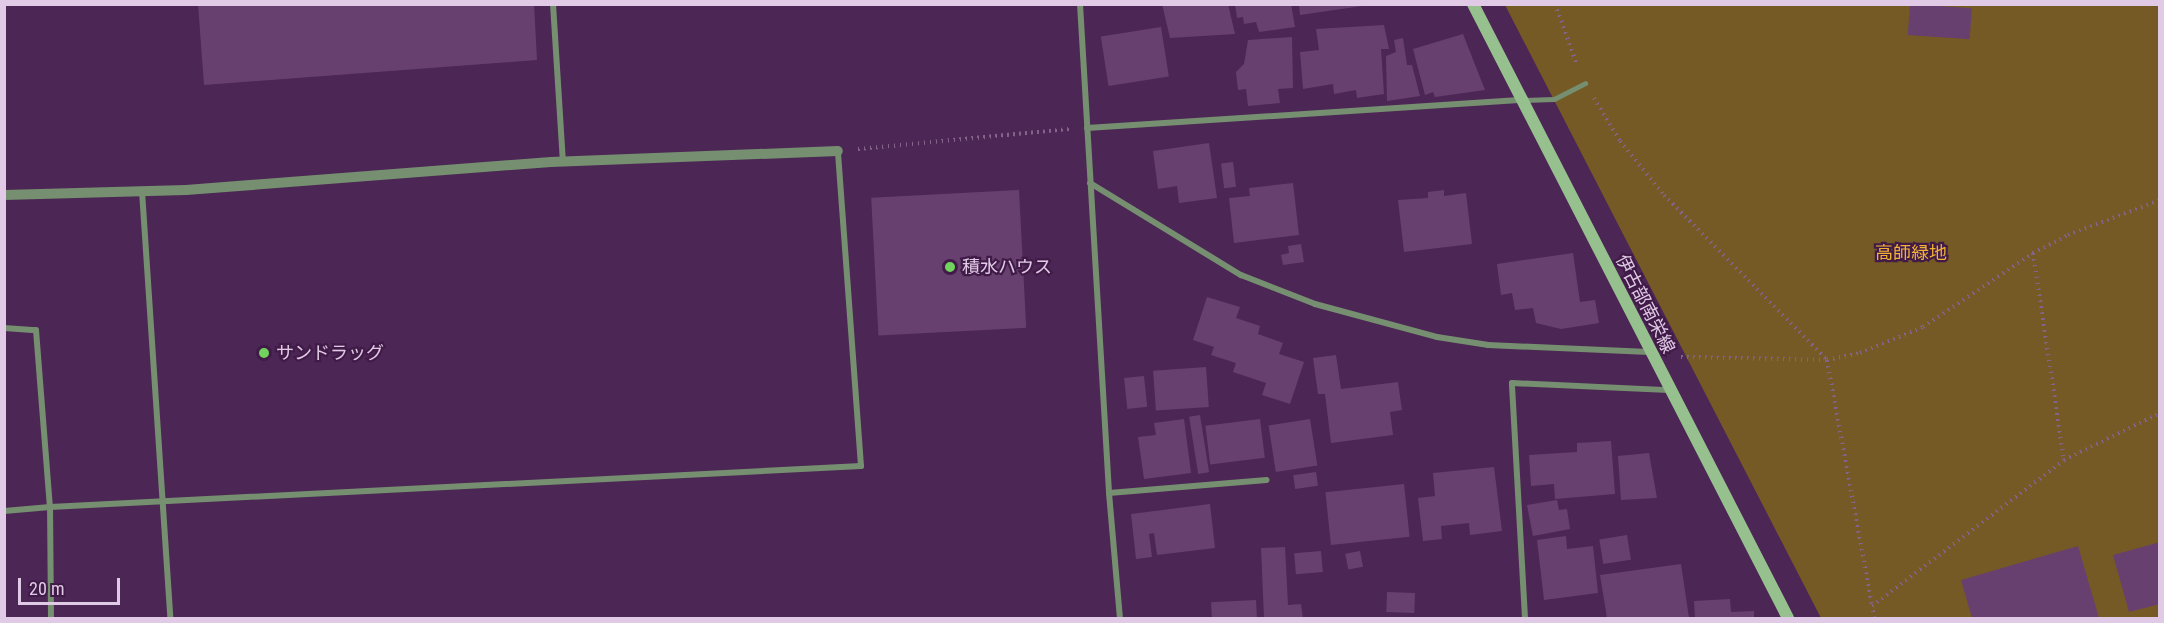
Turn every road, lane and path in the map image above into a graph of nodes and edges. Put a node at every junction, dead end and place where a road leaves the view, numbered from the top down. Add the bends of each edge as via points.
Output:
1 (553, 4) edge
2 (1080, 4) edge
3 (1473, 4) edge
4 (1555, 4) edge
5 (1585, 83) junction
6 (1519, 100) junction
7 (1087, 128) junction
8 (838, 151) junction
9 (563, 162) junction
10 (1090, 183) junction
11 (142, 190) junction
12 (4, 195) edge
13 (2160, 200) edge
14 (2033, 253) junction
15 (4, 328) edge
16 (1649, 352) junction
17 (1679, 357) dead end
18 (1827, 360) junction
19 (1669, 390) junction
20 (2160, 413) edge
21 (2064, 460) junction
22 (1266, 480) dead end
23 (1109, 493) junction
24 (162, 499) junction
25 (50, 507) junction
26 (4, 511) edge
27 (1872, 606) junction
28 (51, 618) edge
29 (170, 618) edge
30 (1120, 618) edge
31 (1525, 618) edge
32 (1788, 618) edge
33 (1874, 618) edge

1 - 9 street
2 - 7 street
3 - 6 main road, 伊古部南栄線
4 - 5 path
5 - 6 street via 1554,99
5 - 18 path via 1620,141 1664,195
6 - 7 street
6 - 16 main road, 伊古部南栄線
7 - 8 path
7 - 10 street
8 - 9 street
8 - 24 street via 861,466
9 - 11 street
10 - 16 street via 1241,275 1315,304 1437,337 1488,345
10 - 23 street
11 - 12 street
11 - 24 street
13 - 14 path via 2068,235
14 - 18 path via 1923,327 1860,354
14 - 21 path
15 - 25 street via 36,330
16 - 19 main road, 伊古部南栄線
17 - 18 path
18 - 27 path
19 - 31 street via 1512,383
19 - 32 main road, 伊古部南栄線
20 - 21 path
21 - 27 path
22 - 23 street
23 - 30 street
24 - 25 street
24 - 29 street
25 - 26 street
25 - 28 street
27 - 33 path

